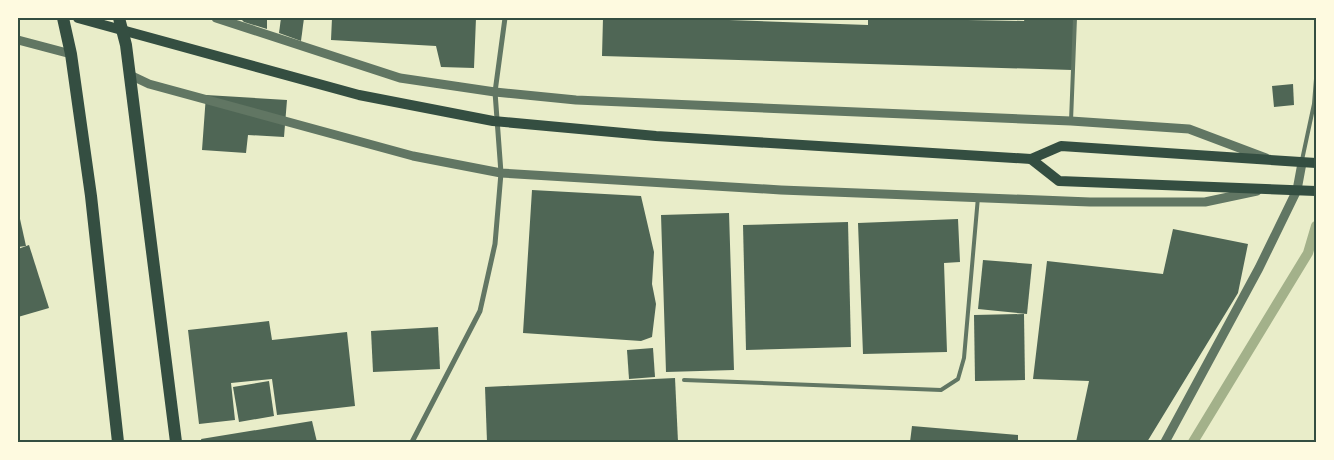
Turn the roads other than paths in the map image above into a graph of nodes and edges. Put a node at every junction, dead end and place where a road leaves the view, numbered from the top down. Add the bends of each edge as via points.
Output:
1 (63, 18) edge
2 (78, 18) edge
3 (119, 18) edge
4 (216, 18) edge
5 (505, 18) edge
6 (1075, 18) edge
7 (18, 40) edge
8 (71, 54) junction
9 (130, 75) junction
10 (1316, 79) edge
11 (495, 92) junction
12 (1071, 121) junction
13 (1031, 159) junction
14 (1273, 161) junction
15 (1302, 163) junction
16 (1316, 163) edge
17 (501, 173) junction
18 (1267, 189) junction
19 (1297, 190) junction
20 (1316, 191) edge
21 (978, 197) junction
22 (684, 380) dead end
23 (118, 442) edge
24 (176, 442) edge
25 (412, 442) edge
26 (1166, 442) edge

1 - 8 main road
2 - 13 main road via 359,95 493,121 656,136
3 - 9 main road
4 - 11 street via 400,78
5 - 11 street
6 - 12 lane
7 - 8 street
8 - 23 main road via 91,196
9 - 17 street via 149,84 312,130 413,156
9 - 24 main road
10 - 15 lane
11 - 12 street via 576,100
11 - 17 street
12 - 14 street via 1189,128
13 - 14 main road via 1061,146
13 - 18 main road via 1059,181
14 - 15 main road
15 - 16 main road
15 - 19 street
17 - 21 street via 782,190
17 - 25 street via 495,244 480,312
18 - 19 main road
18 - 21 street via 1205,202 1090,202
19 - 20 main road
19 - 26 street
21 - 22 lane via 964,358 958,379 942,390

